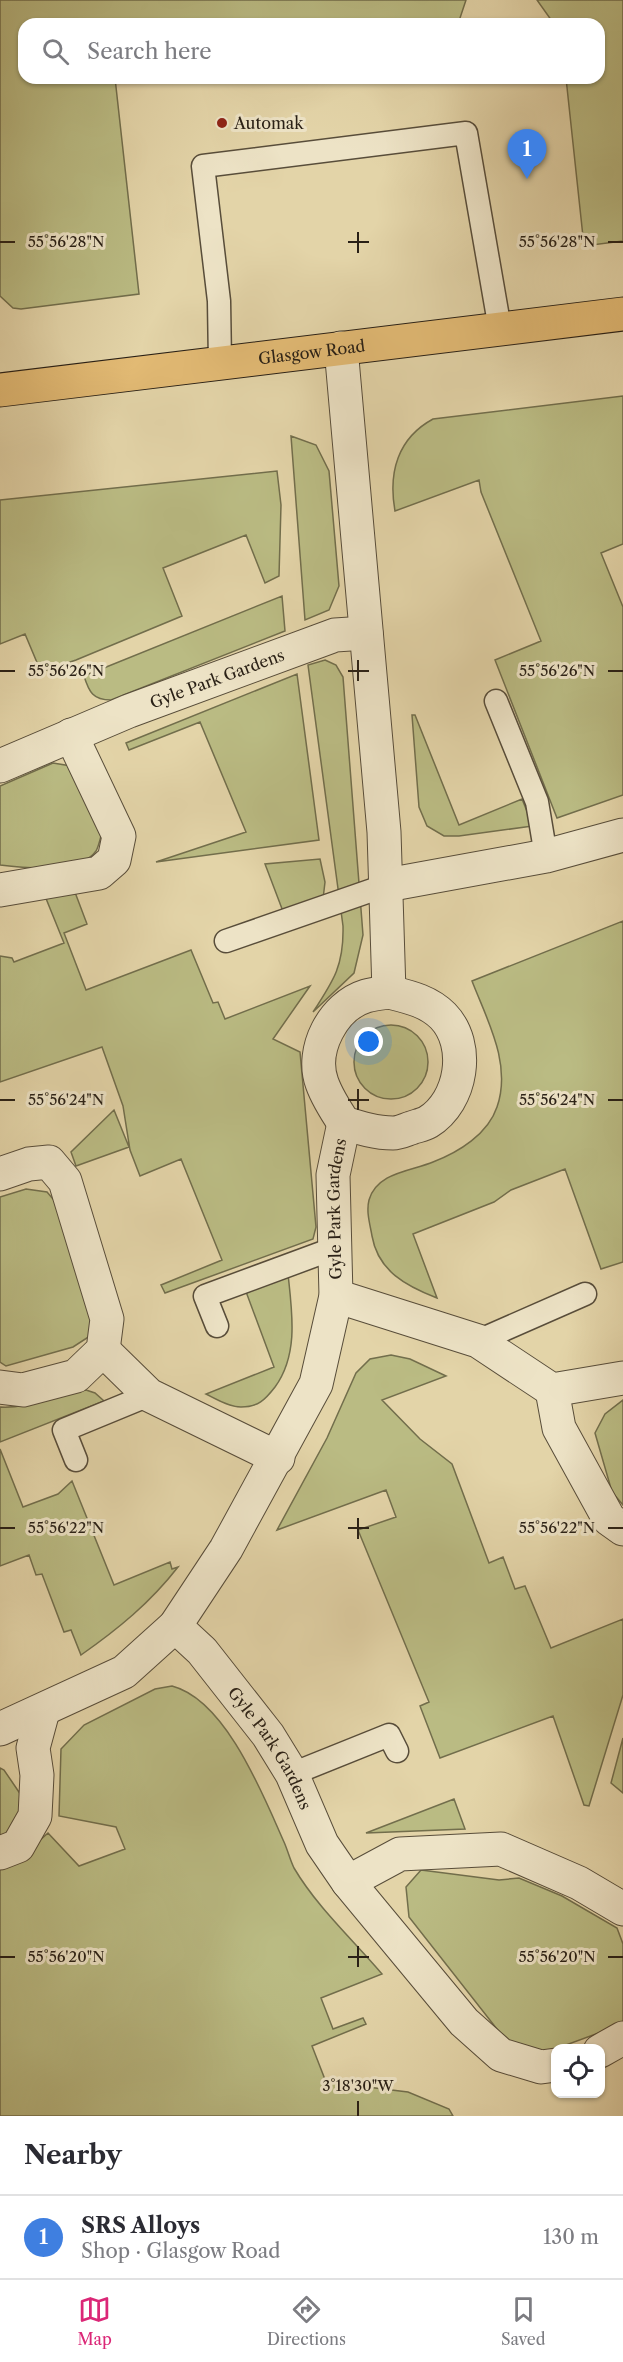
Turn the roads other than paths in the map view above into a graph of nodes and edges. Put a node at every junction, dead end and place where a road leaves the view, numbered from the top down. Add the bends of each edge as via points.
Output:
1 (623, 314) edge
2 (500, 329) junction
3 (341, 348) junction
4 (219, 363) junction
5 (0, 390) edge
6 (366, 633) junction
7 (496, 701) dead end
8 (71, 735) junction
9 (0, 766) edge
10 (623, 835) edge
11 (546, 856) junction
12 (387, 885) junction
13 (0, 890) edge
14 (226, 941) dead end
15 (389, 992) junction
16 (344, 1124) junction
17 (0, 1174) edge
18 (335, 1248) junction
19 (585, 1294) dead end
20 (336, 1296) junction
21 (217, 1326) dead end
22 (478, 1341) junction
23 (104, 1350) junction
24 (623, 1378) edge
25 (0, 1387) edge
26 (552, 1390) junction
27 (149, 1395) junction
28 (278, 1458) junction
29 (76, 1460) dead end
30 (623, 1529) edge
31 (175, 1626) junction
32 (43, 1711) junction
33 (0, 1729) edge
34 (398, 1751) dead end
35 (292, 1774) junction
36 (0, 1853) edge
37 (348, 1882) junction
38 (623, 1909) edge
39 (623, 2038) edge
40 (605, 2048) edge
41 (551, 2066) edge

1 - 2 main road, Glasgow Road
2 - 3 main road, Glasgow Road
2 - 4 lane via 466,134 454,135 204,166 219,301
3 - 4 main road, Glasgow Road
3 - 6 street
4 - 5 main road, Glasgow Road
6 - 8 street, Gyle Park Gardens via 335,635
6 - 12 street
7 - 11 lane via 537,802
8 - 9 street, Gyle Park Gardens
8 - 13 street via 120,836 114,860 99,873
10 - 11 street
11 - 12 street
12 - 14 lane
12 - 15 street
15 - 16 street, Gyle Park Gardens via 365,996 346,1007 330,1025 319,1056 321,1081
15 - 16 street, Gyle Park Gardens via 418,998 443,1017 456,1039 460,1064 456,1088 446,1105 428,1122 396,1133
16 - 18 street, Gyle Park Gardens via 333,1175
17 - 23 street via 28,1164 49,1162 65,1180 107,1319
18 - 20 street, Gyle Park Gardens
18 - 21 lane via 205,1296
19 - 22 lane
20 - 22 street, Gyle Park Gardens
20 - 28 street, Gyle Park Gardens via 316,1384
22 - 26 street, Gyle Park Gardens
23 - 25 street via 76,1376 23,1390
23 - 27 street
24 - 26 street
26 - 30 street via 560,1428 609,1519
27 - 28 street
27 - 29 lane via 64,1430
28 - 31 street, Gyle Park Gardens via 226,1549
31 - 32 street, Gyle Park Gardens via 124,1672
31 - 35 street, Gyle Park Gardens via 202,1651 268,1734
32 - 33 street, Gyle Park Gardens
32 - 36 street via 33,1748 36,1816 18,1846
34 - 35 lane via 389,1734
35 - 37 street, Gyle Park Gardens via 322,1844
37 - 38 street via 400,1854 501,1850 579,1883
37 - 41 street, Gyle Park Gardens via 464,2022 501,2055 541,2067
39 - 40 street

